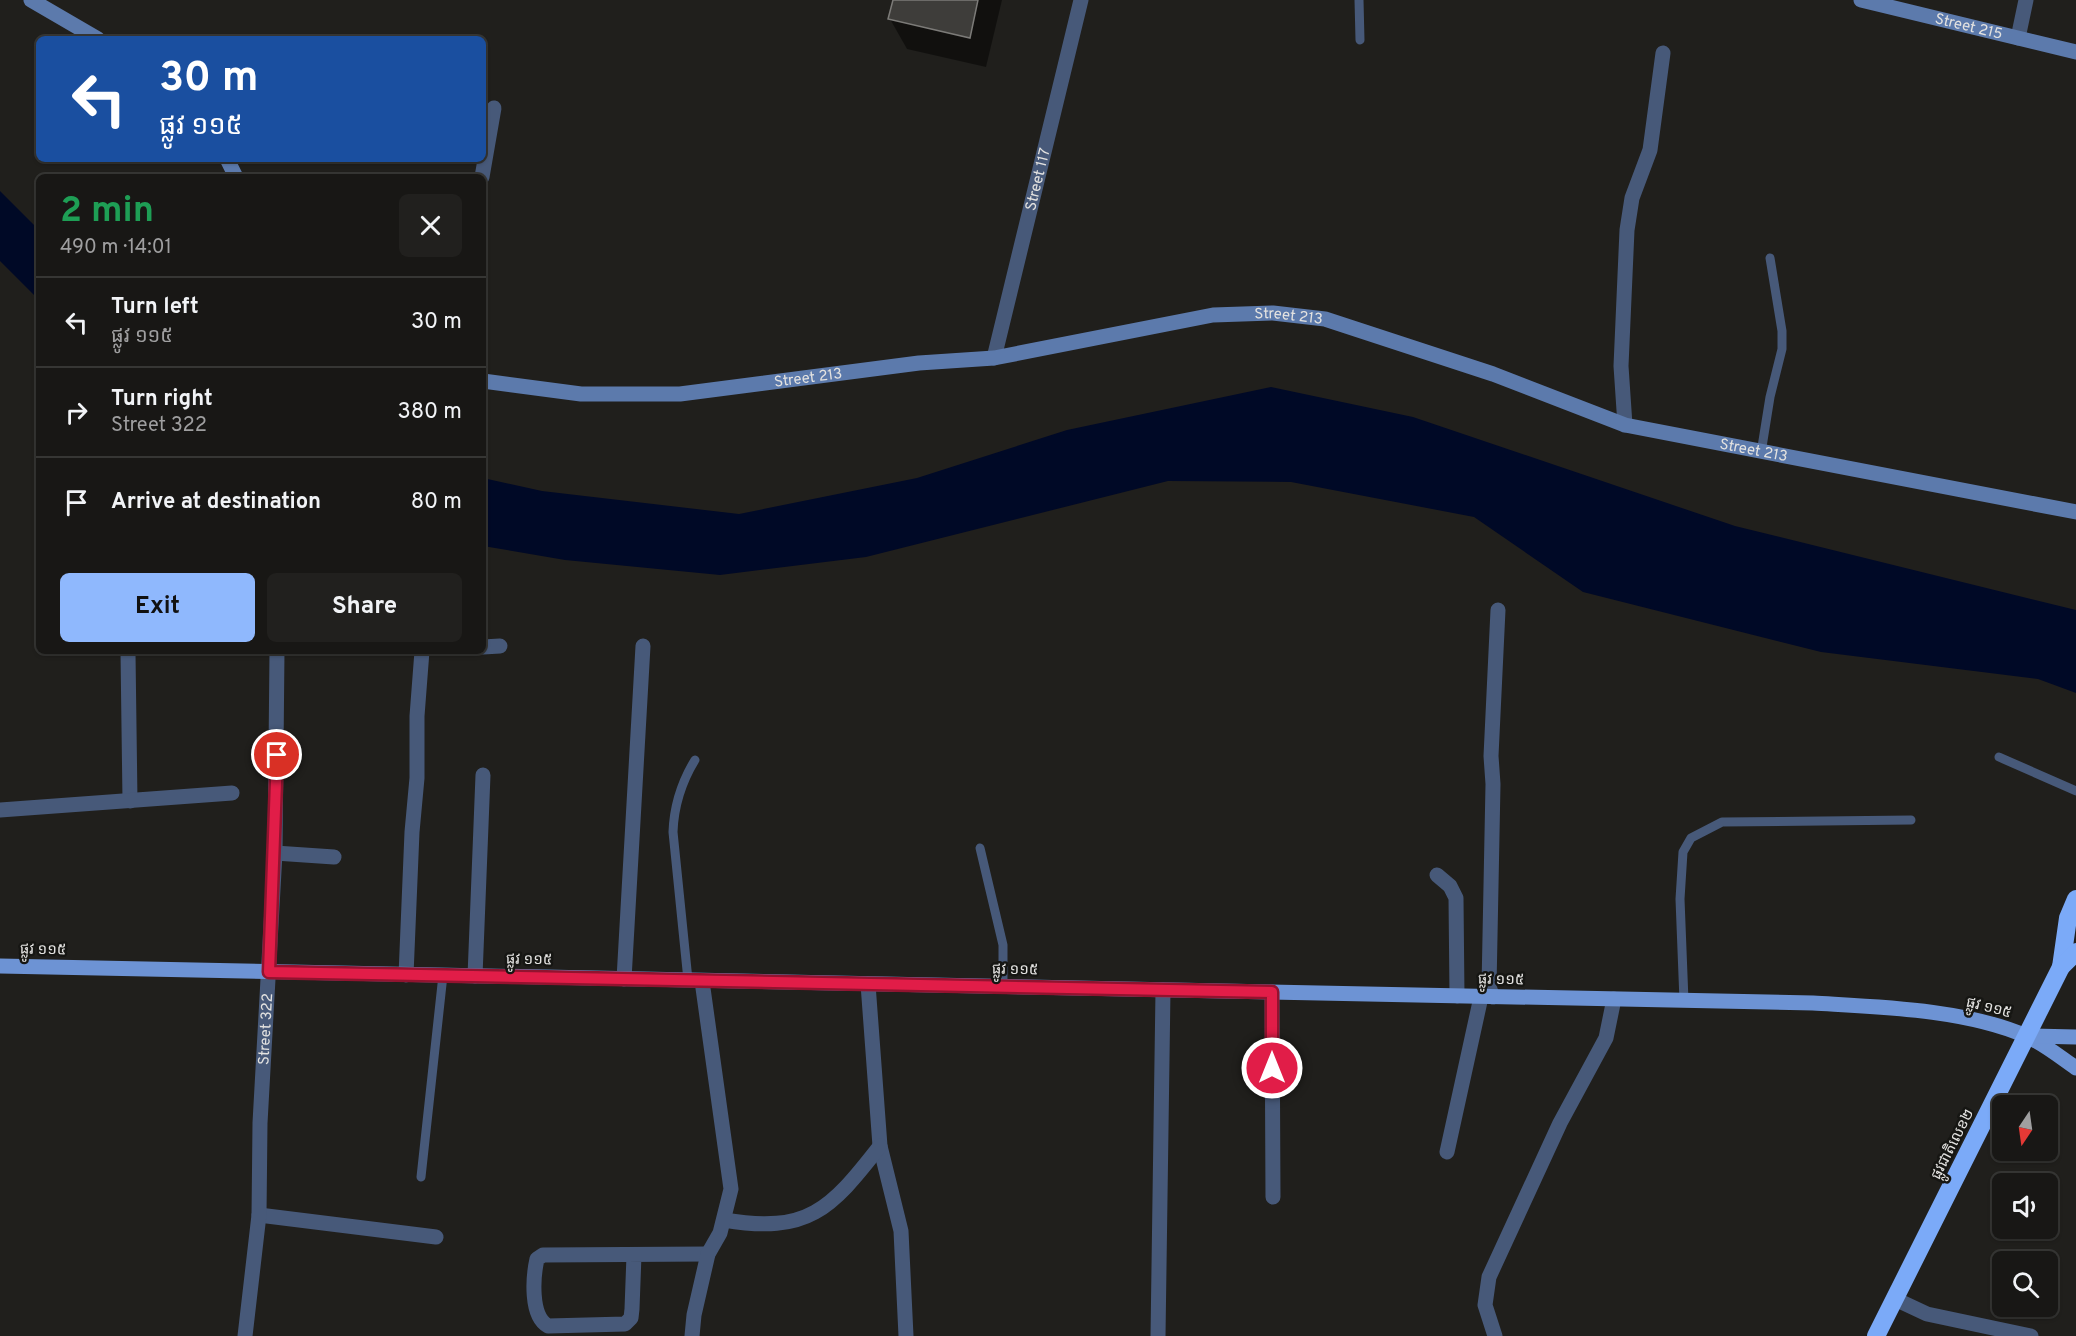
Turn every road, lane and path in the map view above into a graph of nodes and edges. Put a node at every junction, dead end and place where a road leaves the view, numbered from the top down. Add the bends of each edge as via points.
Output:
1 (31, 0) edge
2 (1081, 0) edge
3 (1359, 0) edge
4 (1861, 0) edge
5 (2026, 0) edge
6 (1893, 4) edge
7 (93, 36) edge
8 (2018, 38) junction
9 (1360, 40) dead end
10 (1663, 52) dead end
11 (2076, 52) edge
12 (494, 108) dead end
13 (486, 158) edge
14 (1770, 258) dead end
15 (994, 358) junction
16 (486, 381) edge
17 (1625, 425) junction
18 (1761, 453) junction
19 (2076, 512) edge
20 (1498, 610) dead end
21 (500, 646) dead end
22 (643, 646) dead end
23 (486, 647) edge
24 (128, 654) edge
25 (277, 654) edge
26 (422, 654) edge
27 (1999, 757) dead end
28 (695, 760) dead end
29 (483, 775) dead end
30 (2076, 791) edge
31 (232, 794) dead end
32 (130, 801) junction
33 (0, 810) edge
34 (1911, 820) dead end
35 (980, 848) dead end
36 (275, 853) junction
37 (334, 857) dead end
38 (1437, 875) dead end
39 (2076, 899) edge
40 (2076, 952) edge
41 (0, 966) edge
42 (2061, 967) junction
43 (269, 972) junction
44 (406, 975) junction
45 (443, 975) junction
46 (475, 976) junction
47 (624, 979) junction
48 (695, 981) junction
49 (868, 984) junction
50 (1004, 987) junction
51 (1163, 990) junction
52 (1272, 992) junction
53 (1457, 996) junction
54 (1487, 997) junction
55 (1614, 999) junction
56 (1684, 1001) junction
57 (2026, 1036) junction
58 (2076, 1037) edge
59 (2076, 1068) edge
60 (880, 1146) junction
61 (1447, 1152) dead end
62 (421, 1177) dead end
63 (1273, 1197) dead end
64 (259, 1215) junction
65 (724, 1220) junction
66 (436, 1237) dead end
67 (708, 1254) junction
68 (634, 1255) junction
69 (1895, 1299) junction
70 (245, 1336) edge
71 (692, 1336) edge
72 (906, 1336) edge
73 (1158, 1336) edge
74 (1495, 1336) edge
75 (1876, 1336) edge
76 (2031, 1336) edge

1 - 7 street
2 - 15 street, Street 117
3 - 9 lane
4 - 6 street, Street 215
5 - 8 street
6 - 8 street, Street 215
8 - 11 street, Street 215
10 - 17 street via 1650,150 1632,198 1627,230 1622,366
12 - 13 street
14 - 18 lane via 1782,349
15 - 16 street, Street 213 via 919,363 680,394 581,393
15 - 17 street, Street 213 via 1213,315 1273,313 1325,319 1493,374
17 - 18 street, Street 213
18 - 19 street, Street 213
20 - 54 street
21 - 23 street
22 - 47 street
24 - 32 street
25 - 36 street, Street 322
26 - 44 street
27 - 30 lane
28 - 48 lane via 681,783 673,832
29 - 46 street
31 - 32 street
32 - 33 street
34 - 56 lane via 1722,822 1691,838 1683,852 1681,887
35 - 50 lane via 1003,945
36 - 37 street
36 - 43 street, Street 322
38 - 53 street via 1450,886 1456,898
39 - 42 highway, ផ្លូវជាតិលេខ២ via 2068,918
40 - 42 highway, ផ្លូវជាតិលេខ២
41 - 43 main road, ផ្លូវ ១១៥
42 - 57 highway, ផ្លូវជាតិលេខ២
43 - 44 main road, ផ្លូវ ១១៥
43 - 64 street, Street 322
44 - 45 main road, ផ្លូវ ១១៥
45 - 46 main road, ផ្លូវ ១១៥
45 - 62 lane
46 - 47 main road, ផ្លូវ ១១៥
47 - 48 main road, ផ្លូវ ១១៥
48 - 49 main road, ផ្លូវ ១១៥
48 - 65 street via 729,1156 731,1189
49 - 50 main road, ផ្លូវ ១១៥
49 - 60 street
50 - 51 main road, ផ្លូវ ១១៥
51 - 52 main road, ផ្លូវ ១១៥
51 - 73 street
52 - 53 main road, ផ្លូវ ១១៥
52 - 63 street
53 - 54 main road, ផ្លូវ ១១៥
54 - 55 main road, ផ្លូវ ១១៥
54 - 61 street
55 - 56 main road, ផ្លូវ ១១៥
55 - 74 street via 1606,1038 1560,1124 1489,1277 1485,1305
56 - 57 main road, ផ្លូវ ១១៥ via 1902,1009 1980,1022
57 - 58 main road
57 - 59 main road
57 - 69 highway, ផ្លូវជាតិលេខ២
60 - 65 street via 853,1182 823,1209 797,1222 759,1226
60 - 72 street via 902,1230
64 - 66 street
64 - 70 street, Street 322
65 - 67 street
67 - 68 street
67 - 71 street
68 - 68 street via 543,1255 537,1259 536,1313 541,1322 548,1326 625,1324 631,1318
69 - 75 highway, ផ្លូវជាតិលេខ២
69 - 76 street via 1927,1314

